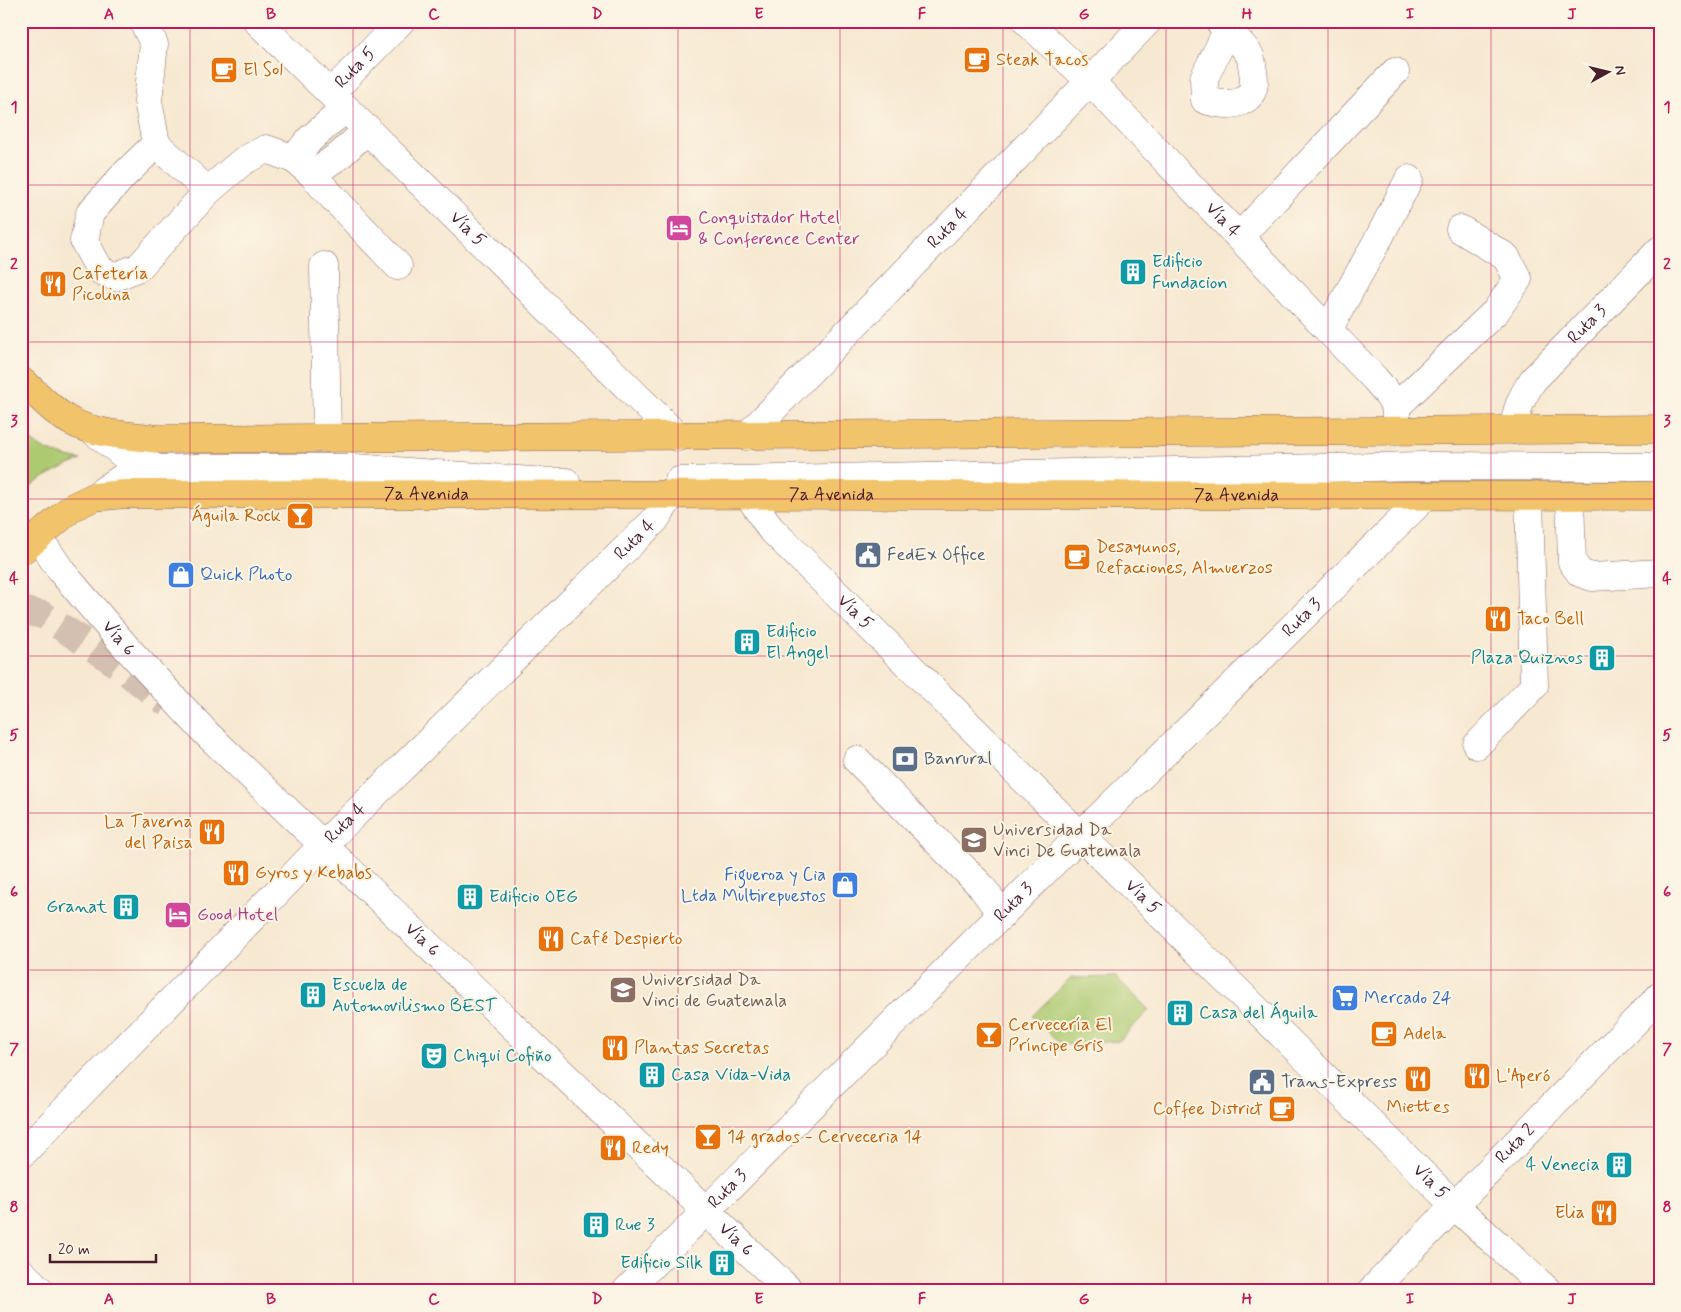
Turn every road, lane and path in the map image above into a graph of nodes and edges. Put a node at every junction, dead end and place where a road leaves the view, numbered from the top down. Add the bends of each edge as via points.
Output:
1 (143, 21) edge
2 (257, 21) edge
3 (401, 21) edge
4 (1026, 21) edge
5 (1148, 21) edge
6 (1395, 72) dead end
7 (1090, 81) junction
8 (339, 100) junction
9 (368, 129) junction
10 (156, 144) junction
11 (303, 166) junction
12 (1409, 179) dead end
13 (208, 191) junction
14 (1460, 229) dead end
15 (1239, 237) junction
16 (1660, 250) edge
17 (324, 266) dead end
18 (398, 266) dead end
19 (1328, 330) junction
20 (21, 381) edge
21 (1396, 419) junction
22 (91, 428) junction
23 (1514, 430) junction
24 (1660, 430) edge
25 (746, 436) junction
26 (678, 437) junction
27 (327, 438) junction
28 (1660, 467) edge
29 (160, 469) junction
30 (672, 494) junction
31 (748, 494) junction
32 (1426, 496) junction
33 (1529, 496) junction
34 (1570, 496) junction
35 (1660, 496) edge
36 (94, 497) junction
37 (28, 545) edge
38 (1660, 573) edge
39 (179, 712) tunnel mouth
40 (206, 733) junction
41 (1477, 745) dead end
42 (857, 760) dead end
43 (1081, 836) junction
44 (324, 844) junction
45 (1002, 915) junction
46 (1660, 996) edge
47 (21, 1155) edge
48 (1454, 1205) junction
49 (706, 1210) junction
50 (21, 1272) edge
51 (41, 1291) edge
52 (626, 1291) edge
53 (790, 1291) edge
54 (1371, 1291) edge
55 (1548, 1291) edge

1 - 10 street via 154,44 148,100
2 - 8 street, Vía 5
3 - 8 street, Ruta 5
4 - 7 street, Vía 4
5 - 7 street, Ruta 4
6 - 15 street
7 - 15 street, Vía 4
7 - 25 street, Ruta 4
8 - 9 street, Vía 5
8 - 11 street, Ruta 5 via 309,140
9 - 11 street via 340,155
9 - 26 street, Vía 5
10 - 13 street
10 - 13 street via 90,213 84,242 100,270 116,277 140,267
11 - 13 street via 266,149 243,161
11 - 18 street
12 - 19 street
14 - 21 street via 1506,257 1518,279 1496,311
15 - 19 street, Vía 4
16 - 23 street, Ruta 3 via 1533,380 1515,414
17 - 27 street
19 - 21 street, Vía 4 via 1387,393
20 - 22 main road via 56,412 73,423
21 - 23 main road
21 - 25 main road
22 - 27 main road via 159,439
22 - 29 street via 125,456
23 - 24 main road
25 - 26 main road
26 - 27 main road
28 - 29 street via 1423,466 758,481 556,482 354,468
29 - 36 street via 125,476
30 - 31 main road, 7a Avenida
30 - 36 main road, 7a Avenida via 125,494
30 - 44 street, Ruta 4 via 655,520
31 - 32 main road, 7a Avenida
31 - 43 street, Vía 5 via 770,528
32 - 33 main road, 7a Avenida
32 - 43 street, Ruta 3
33 - 34 main road, 7a Avenida
33 - 41 street via 1534,686
34 - 35 main road, 7a Avenida
34 - 38 street via 1572,562 1580,573 1592,577
36 - 37 main road, 7a Avenida via 73,507
37 - 40 street, Vía 6 via 47,550 125,646
39 - 40 street, Vía 6
40 - 44 street, Vía 6
42 - 45 street via 981,886
43 - 45 street, Ruta 3
43 - 48 street, Vía 5
44 - 47 street, Ruta 4
44 - 49 street, Vía 6
45 - 49 street, Ruta 3
46 - 48 street, Ruta 2
48 - 54 street, Ruta 2
48 - 55 street, Vía 5
49 - 52 street, Ruta 3
49 - 53 street, Vía 6
50 - 51 street

